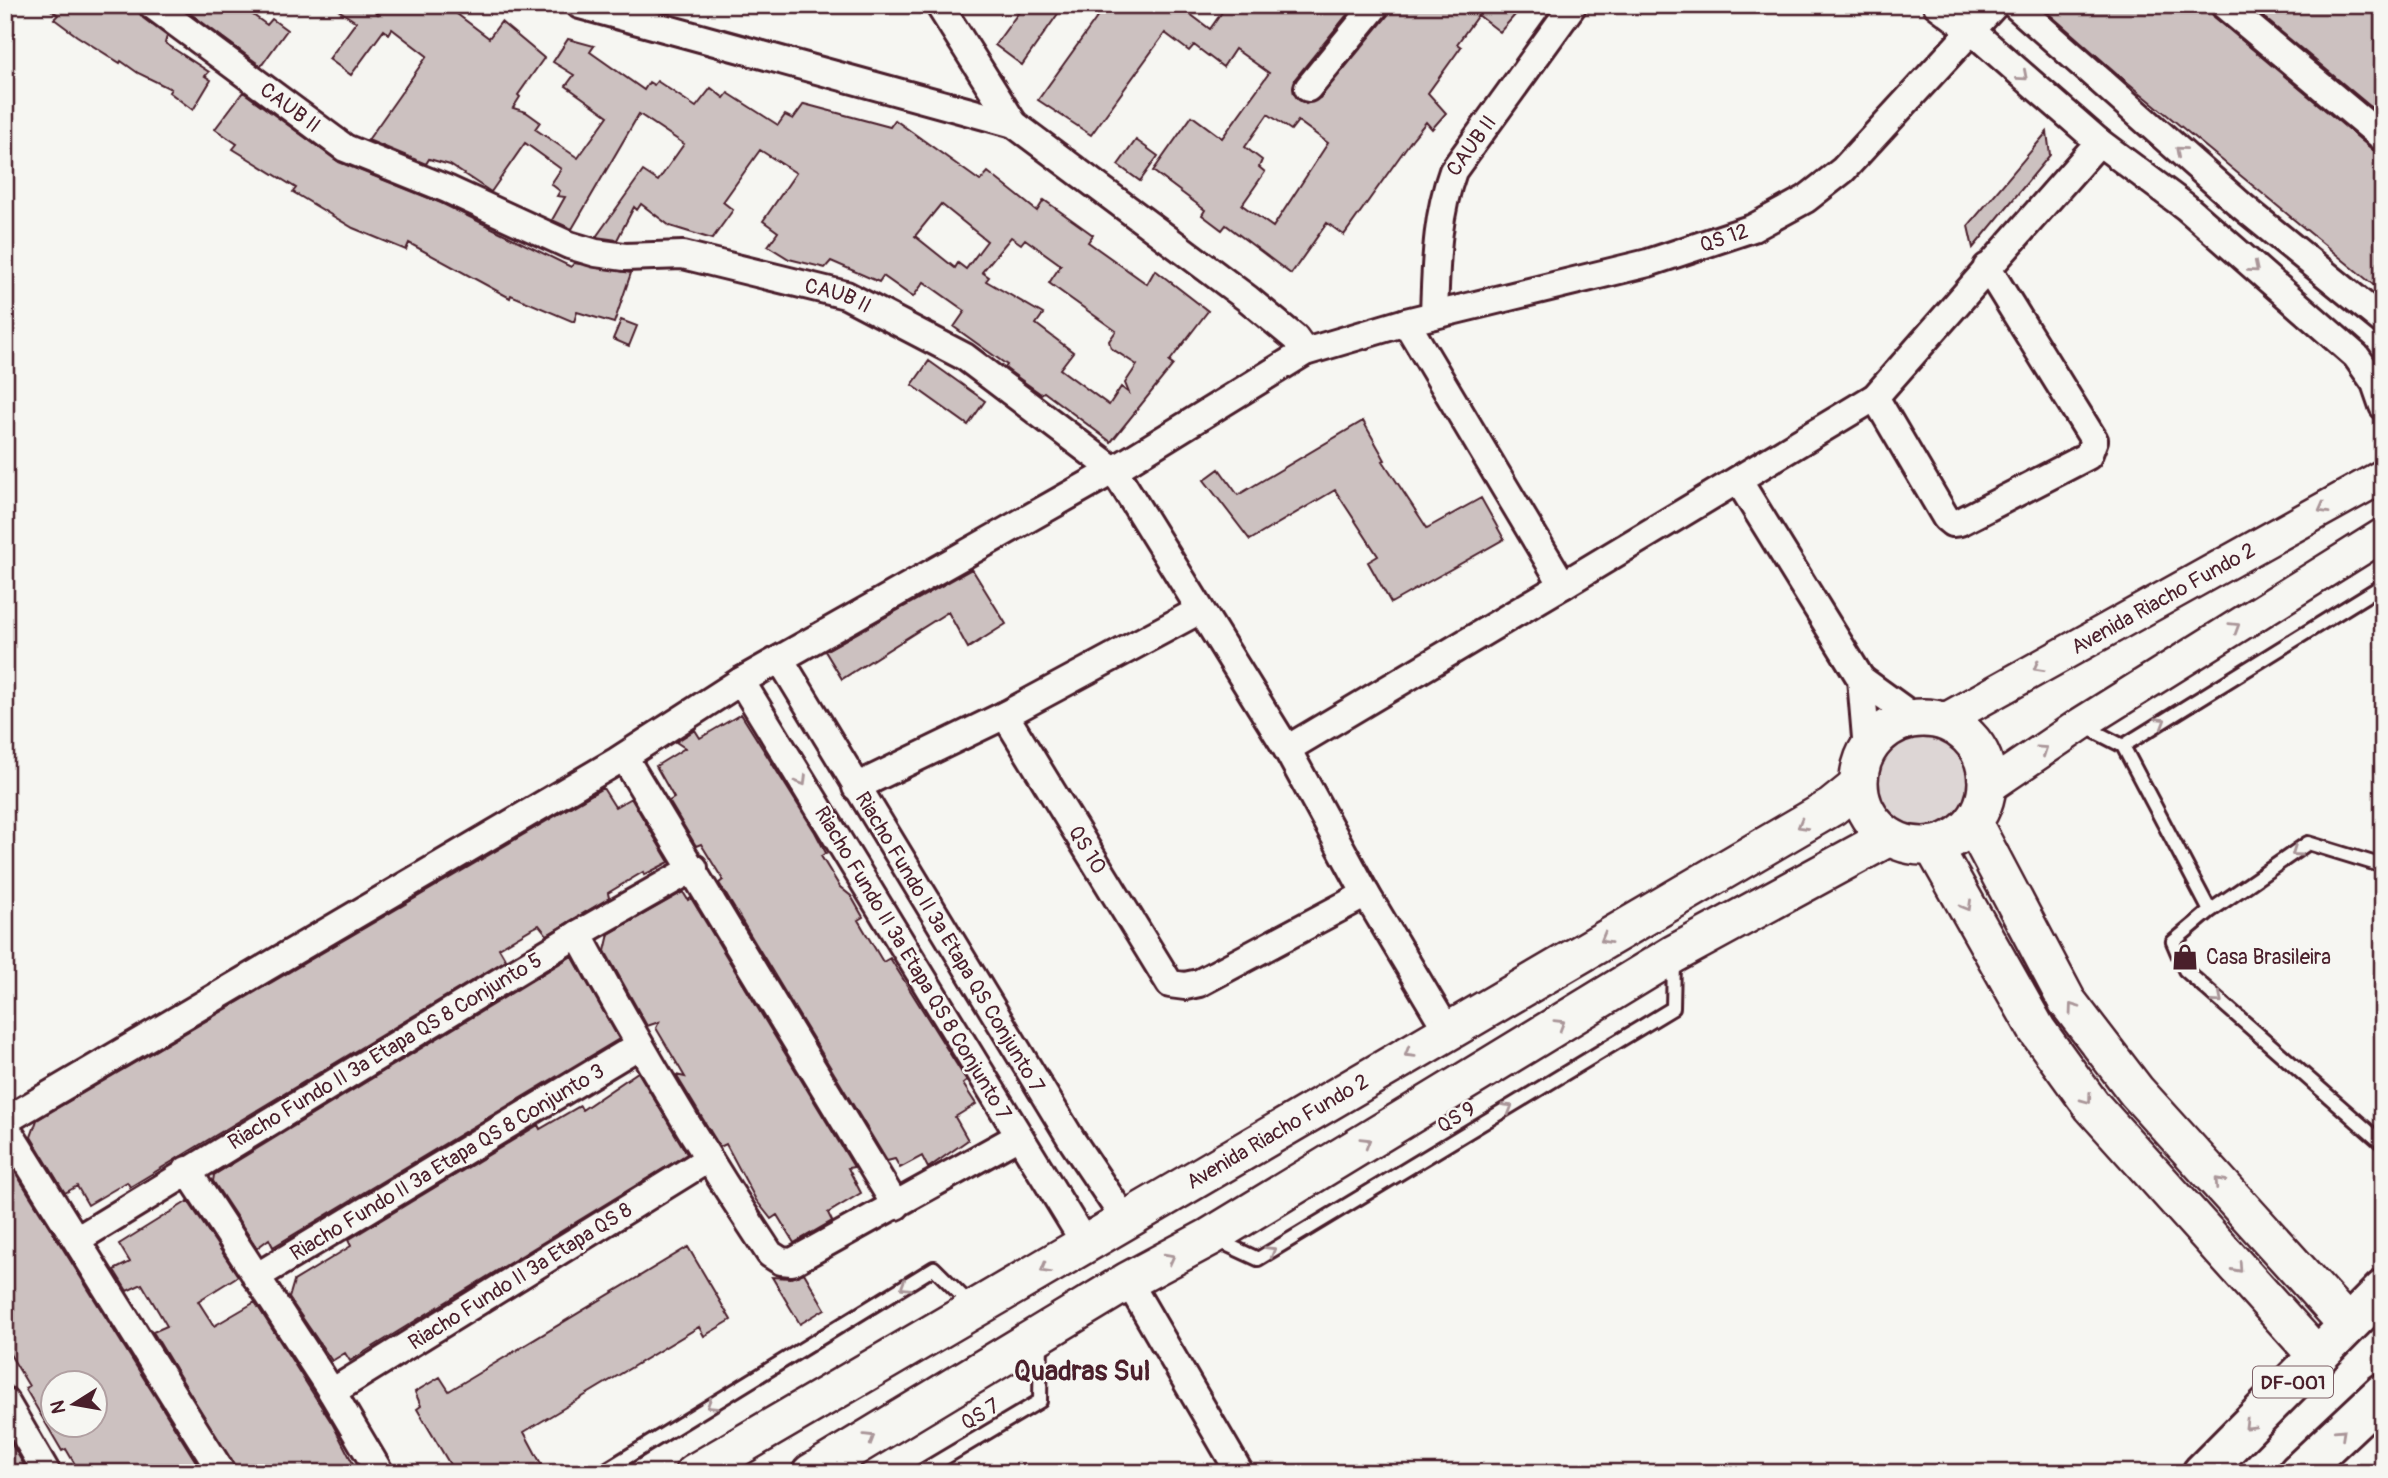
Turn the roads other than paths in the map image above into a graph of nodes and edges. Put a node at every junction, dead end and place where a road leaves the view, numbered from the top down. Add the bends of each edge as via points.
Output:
1 (152, 5) edge
2 (580, 5) edge
3 (939, 5) edge
4 (1376, 5) edge
5 (1573, 5) edge
6 (1937, 5) edge
7 (1994, 5) edge
8 (2015, 5) edge
9 (2224, 5) edge
10 (1972, 31) junction
11 (1308, 88) dead end
12 (1014, 124) junction
13 (2383, 138) edge
14 (2099, 142) junction
15 (2215, 182) junction
16 (2186, 207) junction
17 (2242, 207) junction
18 (2216, 236) junction
19 (1987, 267) junction
20 (1434, 313) junction
21 (2383, 321) edge
22 (1406, 322) junction
23 (1306, 352) junction
24 (1875, 397) junction
25 (2383, 406) edge
26 (1114, 470) junction
27 (2383, 476) edge
28 (1738, 480) junction
29 (2383, 535) edge
30 (1563, 585) junction
31 (2383, 585) edge
32 (1200, 610) junction
33 (780, 659) junction
34 (1861, 679) junction
35 (741, 681) junction
36 (1005, 715) junction
37 (1929, 720) junction
38 (2081, 724) junction
39 (822, 733) junction
40 (2123, 746) junction
41 (1287, 749) junction
42 (1867, 750) junction
43 (786, 755) junction
44 (624, 757) junction
45 (1858, 786) junction
46 (856, 787) junction
47 (1987, 788) junction
48 (1973, 823) junction
49 (1889, 837) junction
50 (1933, 846) junction
51 (2383, 866) edge
52 (694, 868) junction
53 (1366, 894) junction
54 (2210, 911) junction
55 (578, 934) junction
56 (1447, 1030) junction
57 (638, 1046) junction
58 (5, 1124) edge
59 (1019, 1136) junction
60 (1073, 1142) junction
61 (2383, 1144) edge
62 (708, 1160) junction
63 (1040, 1169) junction
64 (187, 1170) junction
65 (896, 1206) junction
66 (1126, 1221) junction
67 (78, 1239) junction
68 (1086, 1245) junction
69 (256, 1277) junction
70 (1128, 1281) junction
71 (2383, 1290) edge
72 (976, 1309) junction
73 (2347, 1324) junction
74 (1041, 1335) junction
75 (2318, 1357) junction
76 (332, 1392) junction
77 (2383, 1393) edge
78 (5, 1401) edge
79 (47, 1473) edge
80 (222, 1473) edge
81 (380, 1473) edge
82 (601, 1473) edge
83 (694, 1473) edge
84 (811, 1473) edge
85 (919, 1473) edge
86 (1240, 1473) edge
87 (2202, 1473) edge
88 (2298, 1473) edge

1 - 26 street, CAUB II via 345,148 596,253 682,255 846,295 965,357
2 - 12 street
3 - 12 street
4 - 11 street
5 - 20 street, CAUB II via 1453,171 1442,200 1437,235
6 - 10 street
7 - 10 street, QS 12
15 -> 8 street
9 - 13 street
10 -> 14 street
10 - 20 street, QS 12 via 1843,170 1806,199 1753,228 1648,262
12 - 23 street via 1248,299
14 - 16 street
14 - 19 street
15 - 16 street via 2210,192
15 - 17 street
16 - 18 street
17 - 18 street via 2231,214
17 - 21 street
18 -> 25 street via 2356,356 2375,383
19 - 24 street
19 - 24 street via 2094,440 2088,456 1952,523
20 - 22 street, QS 12
22 - 23 street, QS 12
22 - 30 street
23 - 26 street, QS 12
24 - 28 street
26 - 32 street
26 - 33 street
27 -> 37 street, Avenida Riacho Fundo 2
28 - 30 street
28 - 34 street
38 -> 29 street
30 - 41 street
40 -> 31 lane
32 - 36 street
32 - 41 street
33 - 35 street
33 - 39 street, Riacho Fundo II 3ª Etapa QS Conjunto 7
34 - 37 street
34 - 42 street
35 - 43 street, Riacho Fundo II 3ª Etapa QS 8 Conjunto 7
35 - 44 street
36 - 46 street
36 - 53 street, QS 10 via 1170,984 1199,983
37 - 42 main road via 1896,723
37 - 47 main road via 1962,731 1977,747
38 - 40 lane
47 -> 38 street
39 - 43 street
39 - 46 street, Riacho Fundo II 3ª Etapa QS Conjunto 7
40 - 54 lane
41 - 53 street
42 - 45 main road
43 -> 59 street, Riacho Fundo II 3ª Etapa QS 8 Conjunto 7
44 - 52 street
44 - 58 street
45 - 49 main road via 1868,815
45 -> 56 main road, Avenida Riacho Fundo 2 via 1832,807
46 - 60 street, Riacho Fundo II 3ª Etapa QS Conjunto 7
47 - 48 main road
48 - 50 main road via 1962,834
73 -> 48 main road via 2136,1091 2067,1001
49 - 50 main road via 1903,844
70 -> 49 main road via 1210,1237 1674,954
50 -> 75 main road via 2037,1030 2092,1106
51 -> 54 lane via 2308,843
52 - 55 street, Riacho Fundo II 3ª Etapa QS 8 Conjunto 5
52 - 65 street
53 - 56 street
54 -> 61 lane via 2173,943 2185,970
55 - 57 street
55 - 64 street, Riacho Fundo II 3ª Etapa QS 8 Conjunto 5
56 -> 66 main road, Avenida Riacho Fundo 2
57 - 62 street
57 - 69 street, Riacho Fundo II 3ª Etapa QS 8 Conjunto 3
58 - 67 street
59 - 63 street, Riacho Fundo II 3ª Etapa QS 8 Conjunto 7
59 - 65 street
60 - 63 street
60 - 66 street, Riacho Fundo II 3ª Etapa QS Conjunto 7
62 - 65 street via 770,1254 781,1261 792,1262
62 - 76 street, Riacho Fundo II 3ª Etapa QS 8
63 - 68 street, Riacho Fundo II 3ª Etapa QS 8 Conjunto 7
64 - 67 street, Riacho Fundo II 3ª Etapa QS 8 Conjunto 5
64 - 69 street
66 - 68 main road, Avenida Riacho Fundo 2
67 - 80 street
68 -> 72 main road, Avenida Riacho Fundo 2
69 - 76 street
70 - 74 main road
70 - 86 street
71 - 73 highway, DF-001
72 -> 82 lane via 934,1268
72 - 83 main road, Avenida Riacho Fundo 2
73 - 75 highway, DF-001
84 -> 74 main road
74 - 85 lane, QS 7 via 1040,1401
75 -> 87 highway, DF-001
76 - 81 street
88 -> 77 highway, DF-001
78 - 79 street

